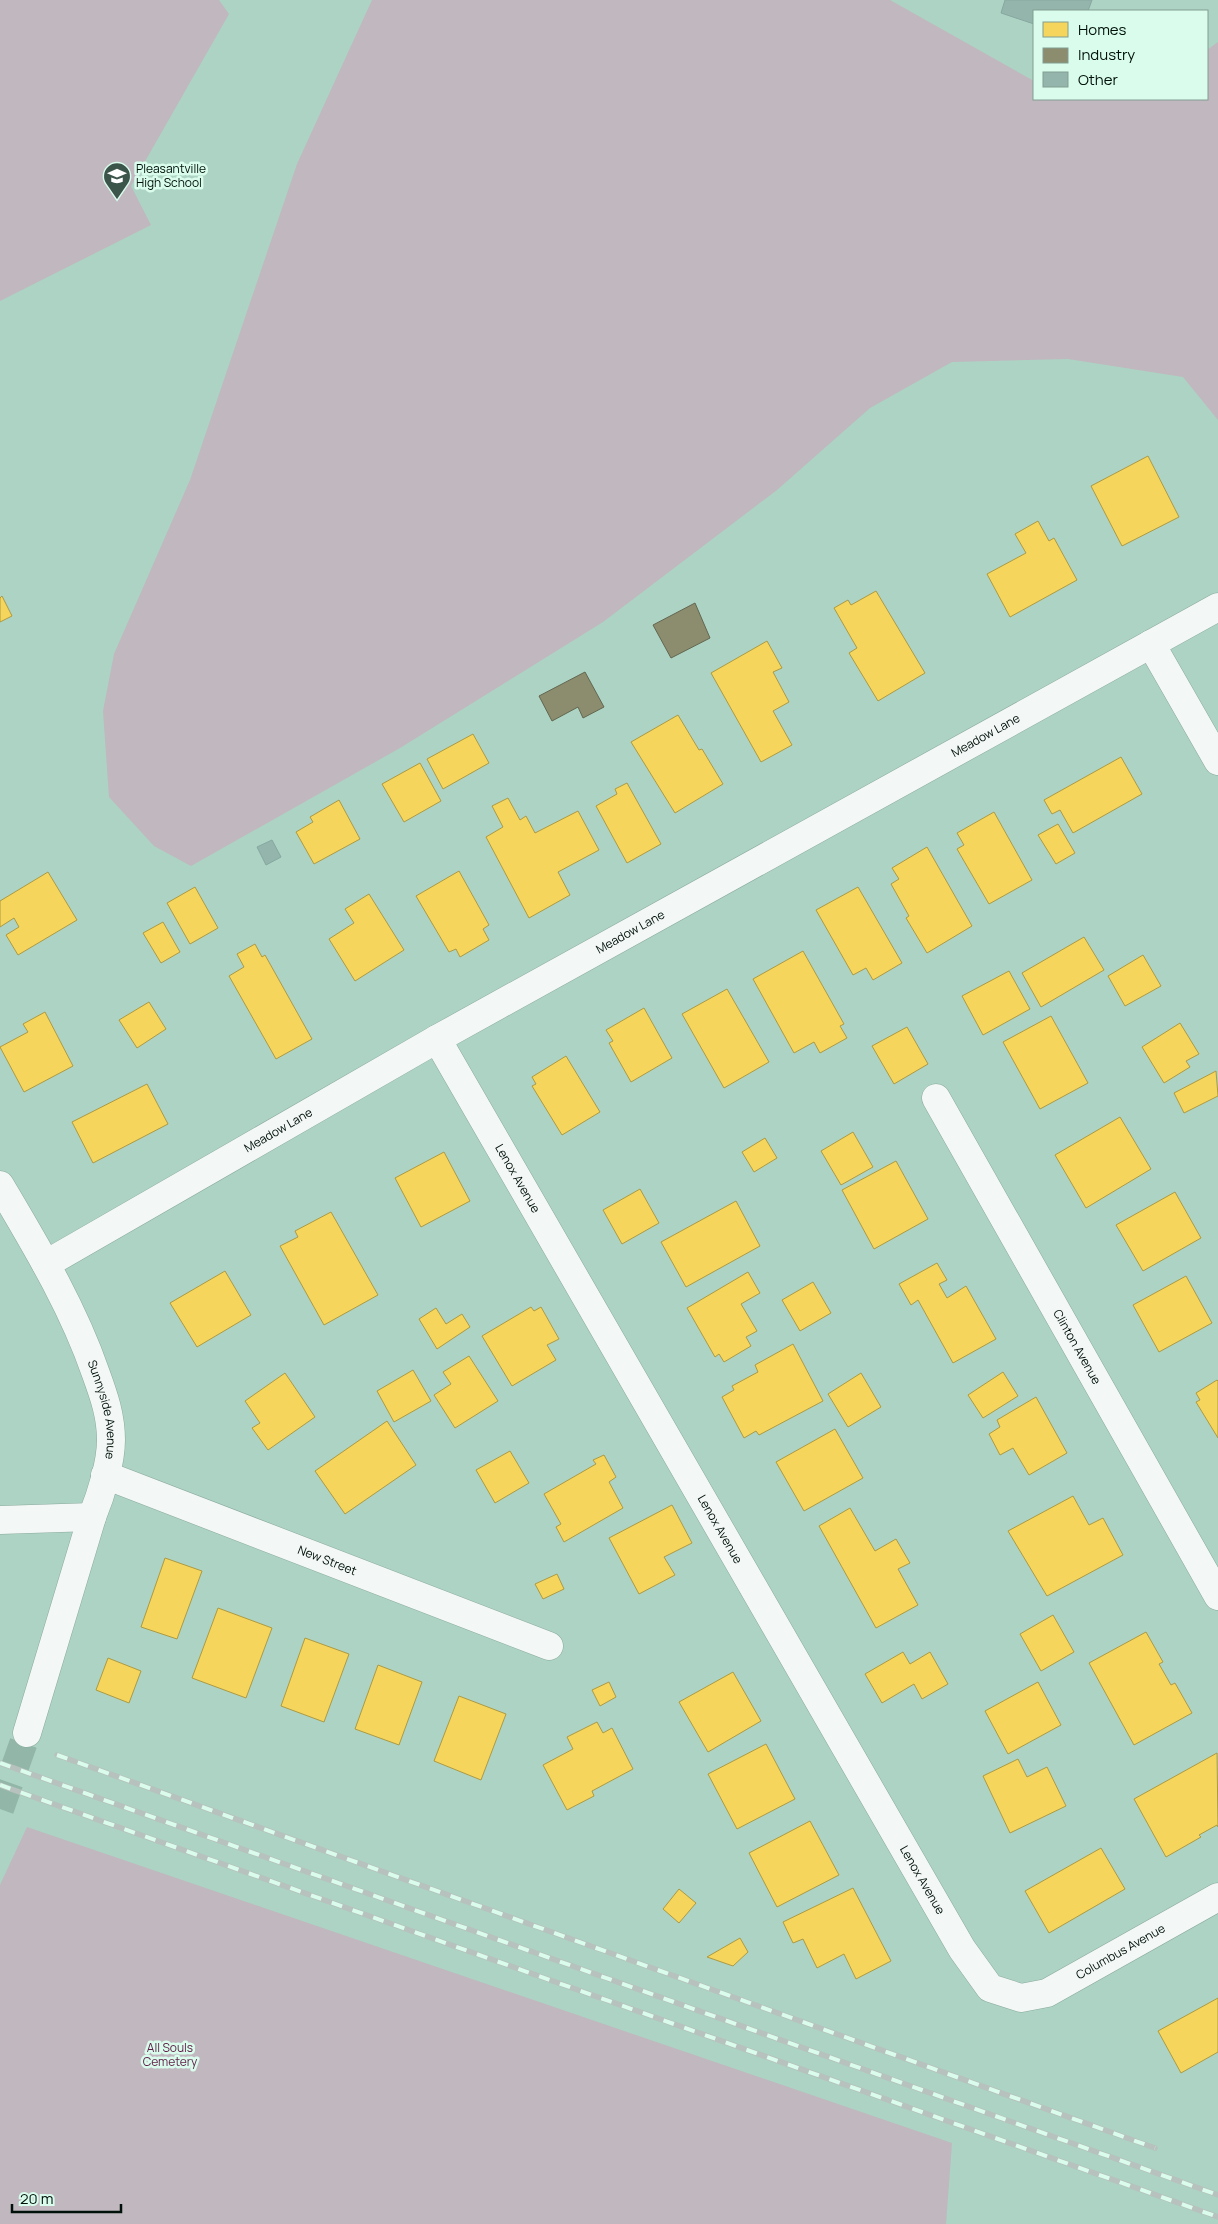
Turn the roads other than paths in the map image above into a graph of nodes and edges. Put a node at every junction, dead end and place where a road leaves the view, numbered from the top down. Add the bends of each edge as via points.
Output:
1 (1218, 607) edge
2 (1151, 644) junction
3 (1218, 761) edge
4 (437, 1039) junction
5 (936, 1098) dead end
6 (0, 1185) edge
7 (46, 1264) junction
8 (105, 1475) junction
9 (92, 1517) junction
10 (0, 1520) edge
11 (1218, 1596) edge
12 (549, 1646) dead end
13 (27, 1733) tunnel mouth
14 (1218, 1896) edge
15 (1021, 1998) joint

1 - 2 street, Meadow Lane
2 - 3 street
2 - 4 street, Meadow Lane
4 - 7 street, Meadow Lane
4 - 15 street, Lenox Avenue via 962,1949 990,1988
5 - 11 street, Clinton Avenue
6 - 7 street, Sunnyside Avenue
7 - 8 street, Sunnyside Avenue via 83,1336 109,1411 111,1442
8 - 9 street, Sunnyside Avenue
8 - 12 street, New Street
9 - 10 street
9 - 13 street, Sunnyside Avenue
14 - 15 street, Columbus Avenue via 1047,1993

